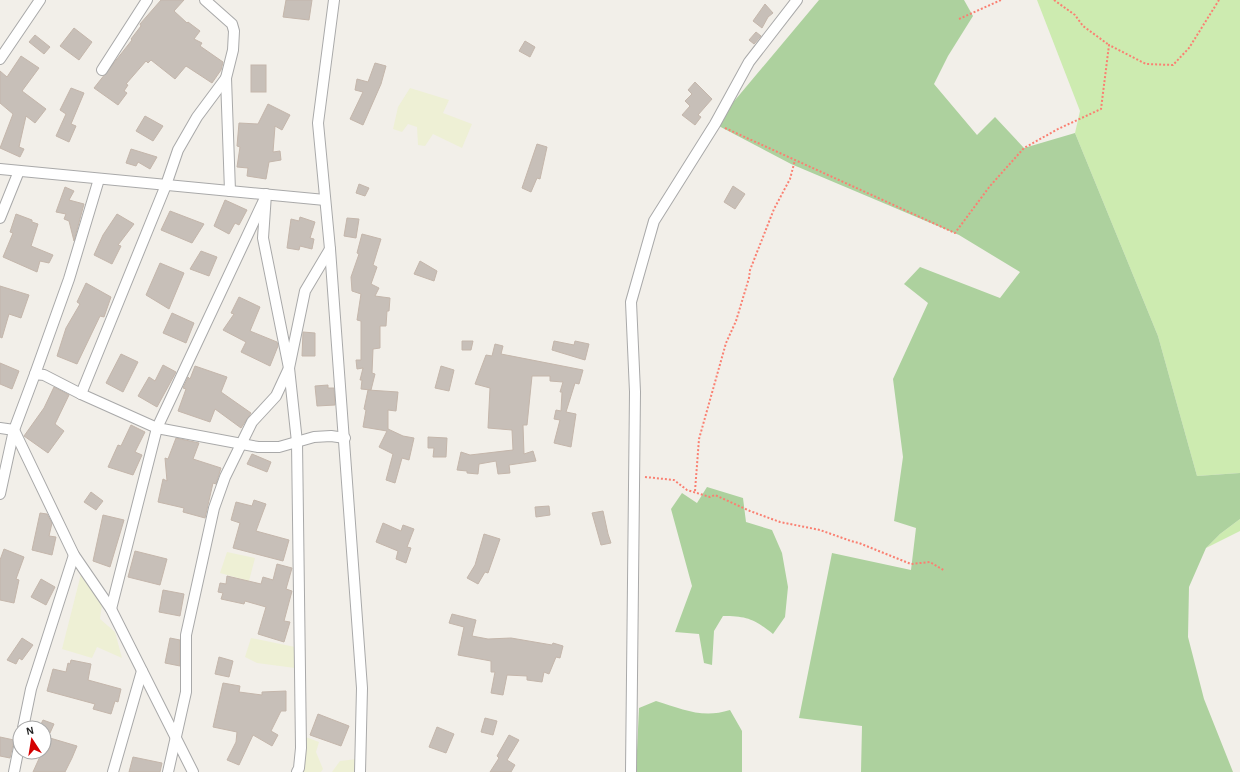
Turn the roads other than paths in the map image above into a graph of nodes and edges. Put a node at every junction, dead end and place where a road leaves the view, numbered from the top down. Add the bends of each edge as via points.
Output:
1 (40, 0) edge
2 (147, 0) edge
3 (205, 0) edge
4 (334, 0) edge
5 (797, 0) edge
6 (0, 59) edge
7 (102, 70) dead end
8 (226, 78) junction
9 (0, 169) edge
10 (19, 171) junction
11 (99, 179) junction
12 (166, 185) junction
13 (230, 191) junction
14 (266, 194) junction
15 (325, 200) junction
16 (0, 218) edge
17 (330, 249) junction
18 (289, 368) junction
19 (35, 374) junction
20 (81, 394) junction
21 (0, 428) edge
22 (157, 428) junction
23 (14, 430) junction
24 (345, 438) junction
25 (242, 442) junction
26 (297, 442) junction
27 (0, 494) edge
28 (74, 554) junction
29 (111, 609) junction
30 (142, 671) junction
31 (25, 720) edge
32 (175, 739) junction
33 (16, 760) edge
34 (14, 772) edge
35 (113, 772) edge
36 (168, 772) edge
37 (193, 772) edge
38 (297, 772) edge
39 (360, 772) edge
40 (631, 772) edge

1 - 6 street
2 - 7 street
3 - 8 street via 232,24 234,31 233,50
4 - 15 street via 318,123
5 - 40 street via 749,62 715,124 654,221 631,302 635,392
8 - 12 street via 197,117 178,150
8 - 13 street
9 - 10 street
10 - 11 street
10 - 16 street
11 - 12 street
11 - 19 street via 69,279
12 - 13 street
12 - 20 street
13 - 14 street
14 - 15 street
14 - 18 street via 263,238
14 - 22 street
15 - 17 street
17 - 18 street via 305,291
17 - 24 street
18 - 25 street via 276,396 252,422
18 - 26 street
19 - 20 street via 44,375
19 - 23 street
20 - 22 street
21 - 23 street
22 - 25 street
22 - 29 street
23 - 27 street
23 - 28 street
24 - 26 street via 314,437
24 - 39 street via 362,688
25 - 26 street via 258,447 278,447
25 - 32 street via 225,477 208,531 186,635 186,692
26 - 38 street via 301,748
28 - 29 street
28 - 31 street via 31,688
29 - 30 street
30 - 32 street
30 - 35 street
32 - 36 street
32 - 37 street
33 - 34 street

